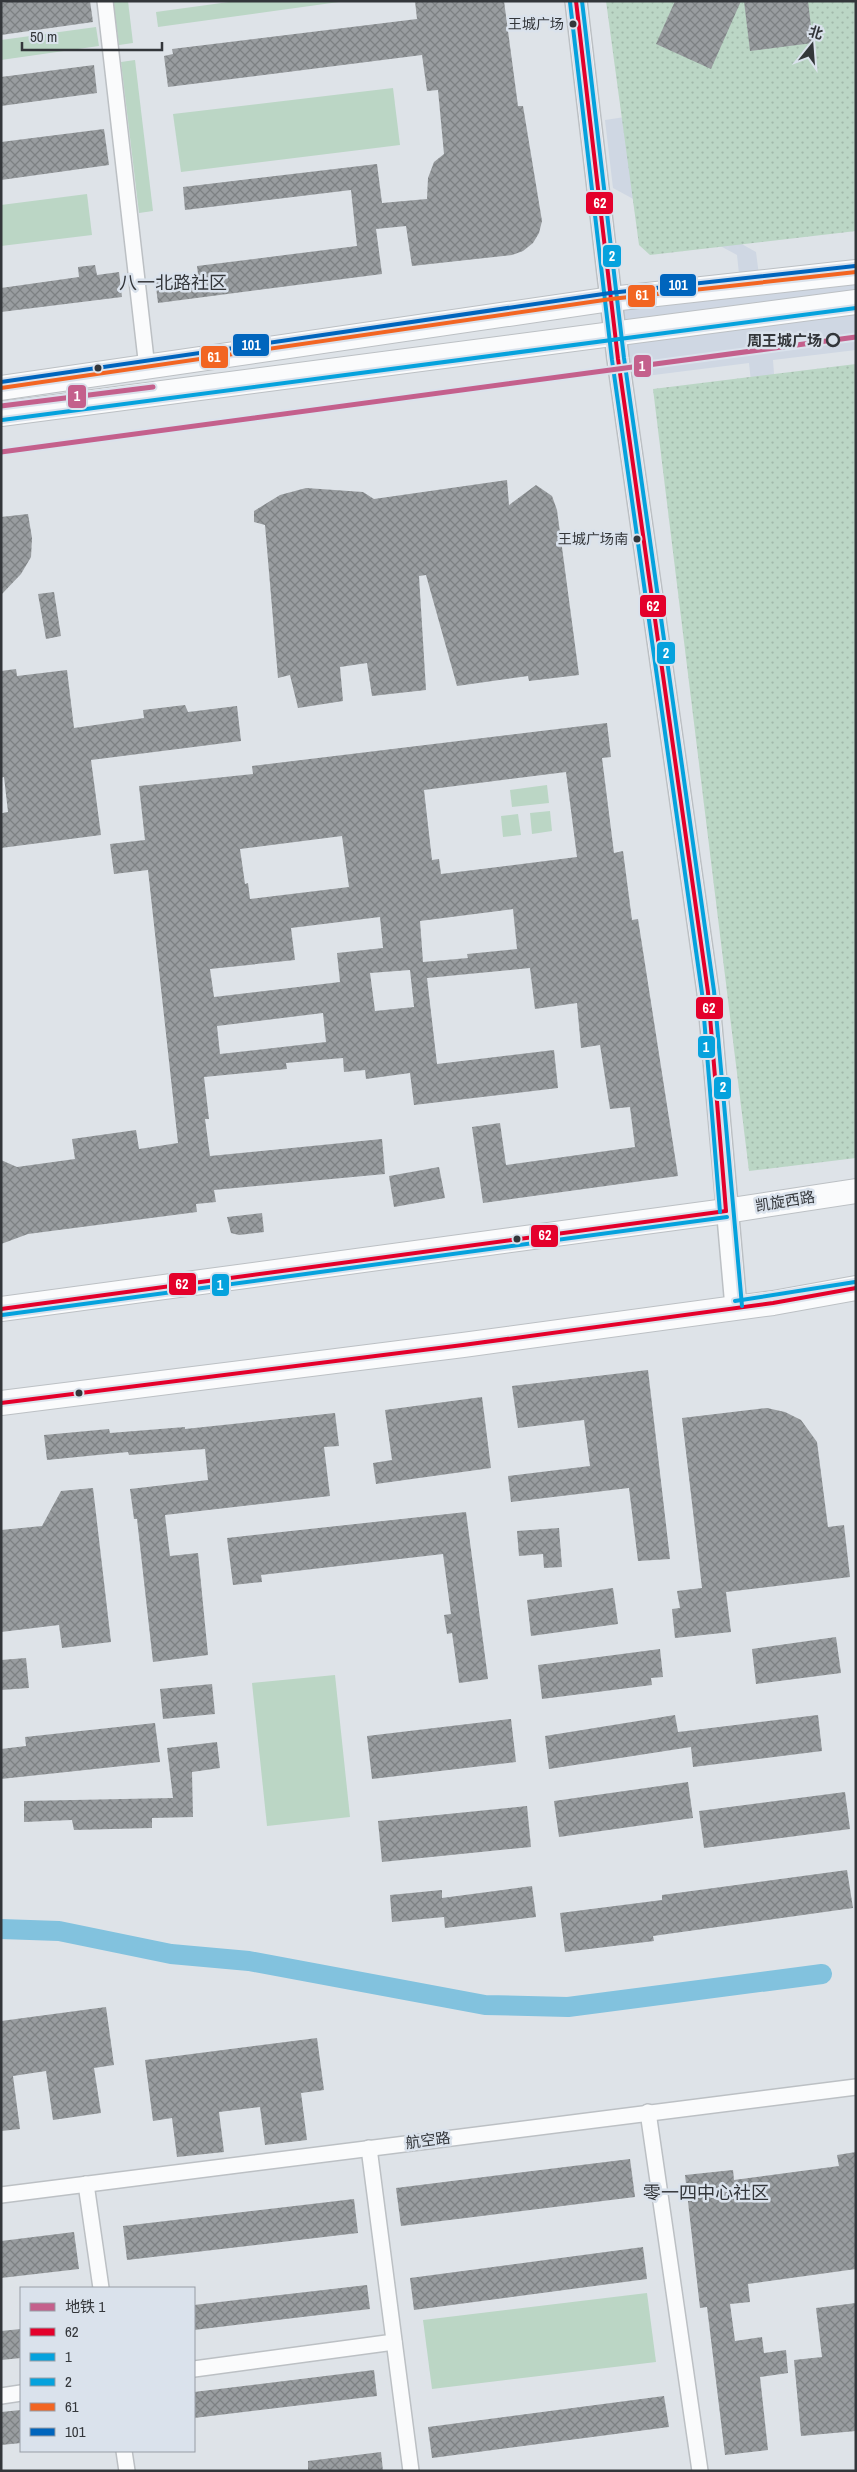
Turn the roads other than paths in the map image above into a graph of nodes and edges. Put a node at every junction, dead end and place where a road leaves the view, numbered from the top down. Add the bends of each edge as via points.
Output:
1 (105, 1) edge
2 (576, 1) edge
3 (856, 272) edge
4 (611, 300) junction
5 (856, 302) edge
6 (615, 335) junction
7 (147, 368) junction
8 (1, 388) edge
9 (1, 414) edge
10 (856, 1190) edge
11 (726, 1211) junction
12 (856, 1288) edge
13 (736, 1307) junction
14 (1, 1309) edge
15 (1, 1403) edge
16 (856, 2086) edge
17 (648, 2112) junction
18 (369, 2148) junction
19 (86, 2184) junction
20 (1, 2195) edge
21 (101, 2287) edge
22 (394, 2342) junction
23 (195, 2369) edge
24 (20, 2393) edge
25 (1, 2396) edge
26 (124, 2452) edge
27 (127, 2471) edge
28 (411, 2471) edge
29 (700, 2471) edge

1 - 7 street
2 - 4 main road
3 - 4 main road
4 - 6 main road
4 - 7 main road
5 - 6 main road
6 - 9 main road
6 - 11 main road via 708,992
7 - 8 main road
10 - 11 main road, 凯旋西路
11 - 13 main road
11 - 14 main road, 凯旋西路
12 - 13 main road
13 - 15 main road
16 - 17 street, 航空路
17 - 18 street, 航空路
17 - 29 street
18 - 19 street, 航空路
18 - 22 street
19 - 20 street, 航空路
19 - 21 street
22 - 23 street
22 - 28 street
24 - 25 street
26 - 27 street

